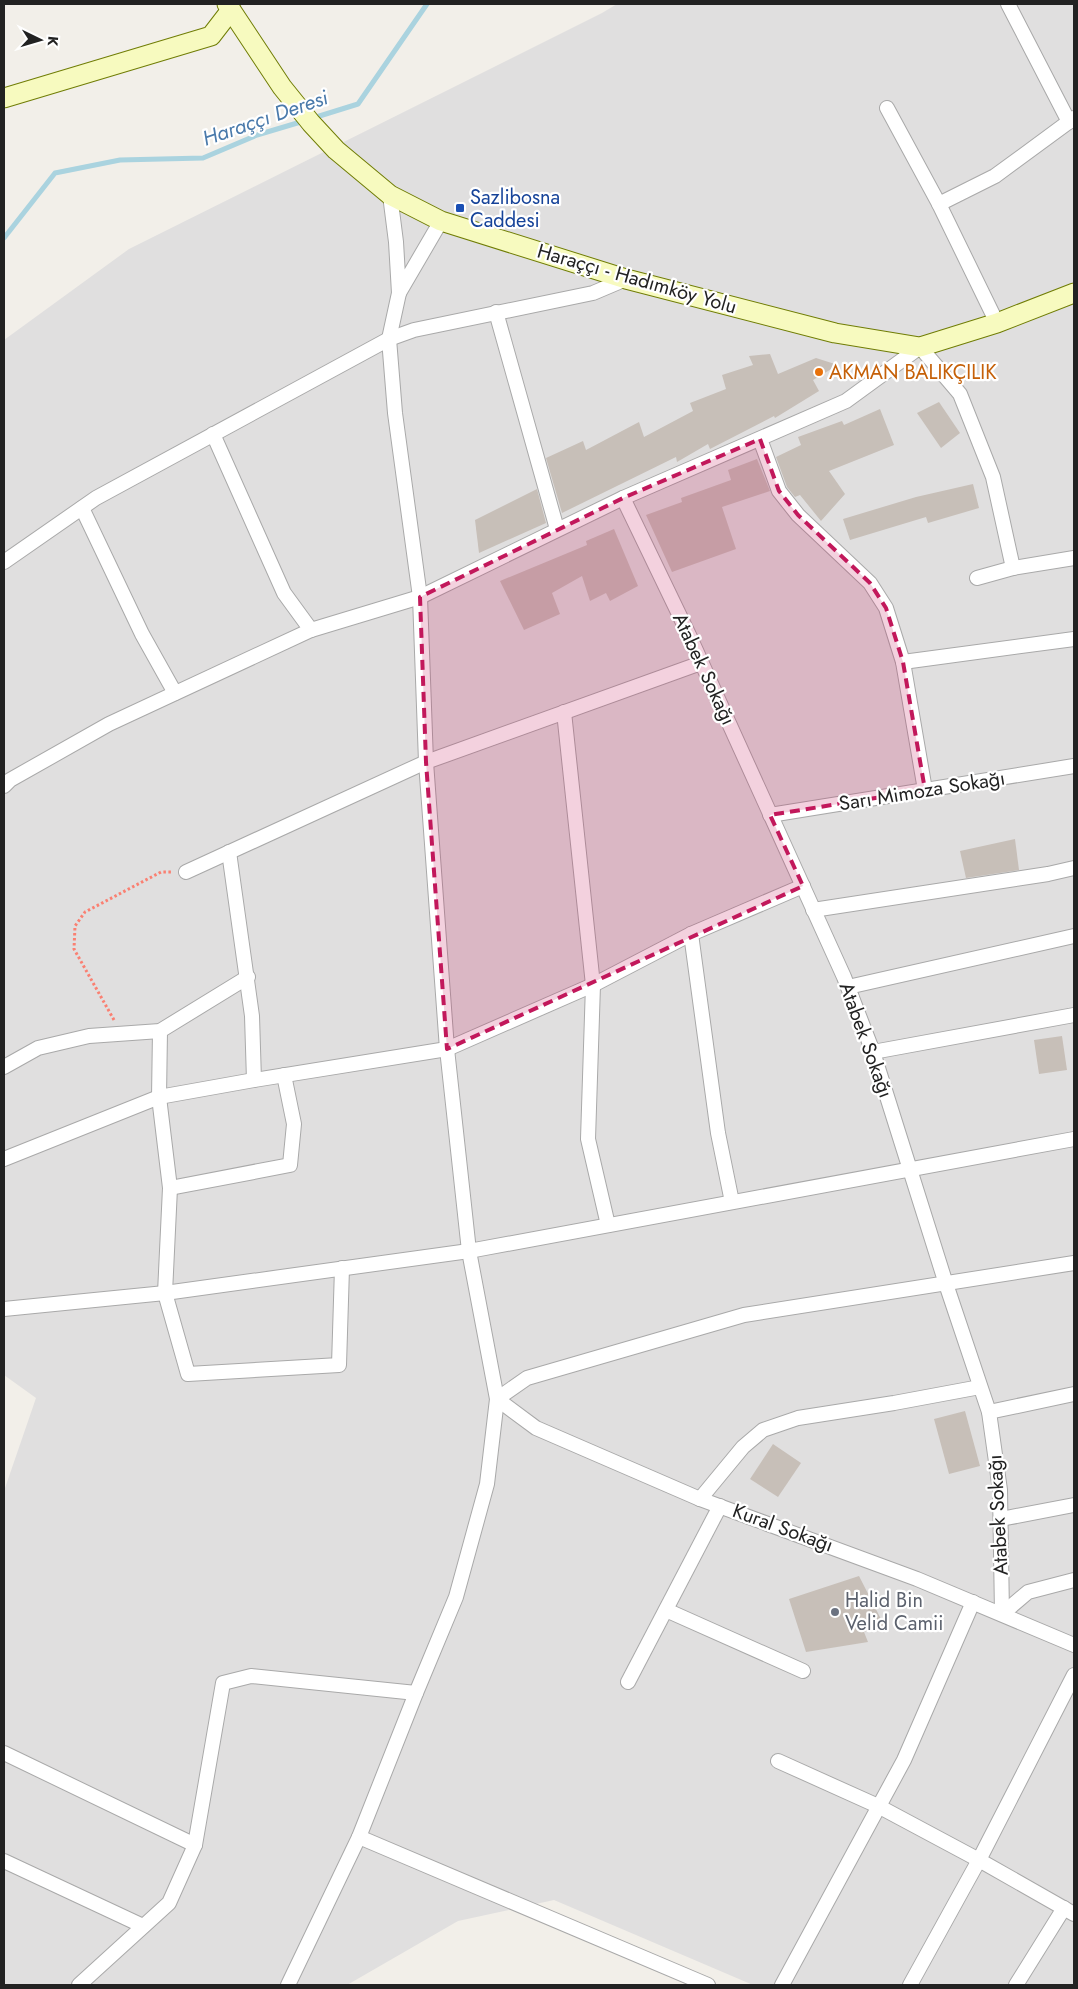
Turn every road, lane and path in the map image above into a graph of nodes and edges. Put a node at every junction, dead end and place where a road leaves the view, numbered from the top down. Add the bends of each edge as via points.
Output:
1 (1008, 4) edge
2 (232, 6) edge
3 (4, 98) edge
4 (887, 108) dead end
5 (1072, 120) edge
6 (390, 195) junction
7 (939, 204) junction
8 (442, 221) junction
9 (626, 279) junction
10 (399, 293) junction
11 (1074, 294) edge
12 (496, 312) junction
13 (997, 323) junction
14 (389, 339) junction
15 (920, 347) junction
16 (213, 434) junction
17 (760, 439) junction
18 (623, 498) junction
19 (82, 508) junction
20 (557, 529) junction
21 (1074, 558) edge
22 (4, 562) edge
23 (1013, 568) junction
24 (977, 578) dead end
25 (420, 597) junction
26 (311, 630) junction
27 (1074, 639) edge
28 (701, 662) junction
29 (903, 662) junction
30 (175, 693) junction
31 (564, 712) junction
32 (426, 762) junction
33 (1074, 766) edge
34 (4, 786) edge
35 (925, 790) junction
36 (770, 815) junction
37 (229, 852) junction
38 (1074, 868) edge
39 (186, 872) joint
40 (803, 886) junction
41 (814, 910) junction
42 (691, 934) junction
43 (1074, 936) edge
44 (248, 977) junction
45 (593, 985) junction
46 (848, 987) junction
47 (1074, 1015) edge
48 (160, 1031) junction
49 (122, 1034) junction
50 (447, 1049) junction
51 (873, 1052) junction
52 (4, 1067) edge
53 (284, 1075) junction
54 (254, 1080) junction
55 (159, 1097) junction
56 (1074, 1139) edge
57 (4, 1159) edge
58 (910, 1170) junction
59 (170, 1188) junction
60 (732, 1202) junction
61 (608, 1225) junction
62 (469, 1251) junction
63 (1074, 1263) edge
64 (342, 1268) junction
65 (946, 1284) junction
66 (165, 1293) junction
67 (4, 1309) edge
68 (980, 1387) junction
69 (1074, 1394) edge
70 (497, 1399) junction
71 (989, 1412) junction
72 (700, 1499) junction
73 (1074, 1505) edge
74 (720, 1506) junction
75 (1001, 1519) junction
76 (1074, 1580) edge
77 (973, 1602) junction
78 (666, 1610) junction
79 (1002, 1614) junction
80 (1074, 1645) edge
81 (803, 1671) dead end
82 (1074, 1675) edge
83 (628, 1682) dead end
84 (416, 1693) junction
85 (4, 1754) edge
86 (778, 1761) dead end
87 (878, 1806) junction
88 (359, 1837) junction
89 (195, 1845) junction
90 (979, 1860) junction
91 (4, 1861) edge
92 (1069, 1911) edge
93 (143, 1926) junction
94 (84, 1984) edge
95 (288, 1985) edge
96 (708, 1985) edge
97 (782, 1985) edge
98 (910, 1985) edge
99 (1016, 1985) edge

1 - 5 street
2 - 3 main road via 211,36
2 - 6 main road, Haraççı - Hadımköy Yolu via 282,87 310,123 336,150
4 - 7 street
5 - 7 street via 995,176
6 - 8 main road, Haraççı - Hadımköy Yolu
6 - 10 street
7 - 13 street
8 - 9 main road, Haraççı - Hadımköy Yolu
8 - 10 street
9 - 12 street via 592,293
9 - 15 main road, Haraççı - Hadımköy Yolu via 835,334
10 - 14 street
11 - 13 main road, Haraççı - Hadımköy Yolu
12 - 14 street via 414,330
12 - 20 street
13 - 15 main road, Haraççı - Hadımköy Yolu
14 - 16 street
14 - 25 street via 395,413
15 - 17 street via 846,402
15 - 23 street via 960,394 993,477
16 - 19 street
16 - 26 street via 284,593
17 - 18 street
17 - 29 street via 779,491 798,515 870,583 886,608
18 - 20 street
18 - 28 street, Atabek Sokağı
19 - 22 street
19 - 30 street via 142,634
20 - 25 street
21 - 23 street
23 - 24 street
25 - 26 street
25 - 32 street
26 - 30 street
27 - 29 street
28 - 31 street
28 - 36 street, Atabek Sokağı
29 - 35 street
30 - 34 street via 109,724
31 - 32 street
31 - 45 street
32 - 37 street
32 - 50 street
33 - 35 street, Sarı Mimoza Sokağı
35 - 36 street, Sarı Mimoza Sokağı
36 - 40 street, Atabek Sokağı
37 - 39 street
37 - 44 street
38 - 41 street
39 - 49 path via 161,872 85,912 75,926 74,949
40 - 41 street, Atabek Sokağı
40 - 42 street
41 - 46 street, Atabek Sokağı
42 - 45 street
42 - 60 street via 718,1133
43 - 46 street
44 - 48 street
44 - 54 street
45 - 50 street
45 - 61 street via 588,1139
46 - 51 street, Atabek Sokağı
47 - 51 street
48 - 49 street
48 - 55 street
49 - 52 street via 89,1036 38,1048
50 - 53 street
50 - 62 street
51 - 58 street, Atabek Sokağı
53 - 54 street
53 - 59 street via 294,1124 290,1166
54 - 55 street
55 - 57 street
55 - 59 street
56 - 58 street
58 - 60 street
58 - 65 street, Atabek Sokağı
59 - 66 street
60 - 61 street
61 - 62 street
62 - 64 street
62 - 70 street
63 - 65 street
64 - 66 street
64 - 66 street via 339,1365 188,1374
65 - 68 street, Atabek Sokağı
65 - 70 street via 744,1315 527,1378
66 - 67 street
68 - 71 street, Atabek Sokağı
68 - 72 street via 798,1418 763,1430 743,1447
69 - 71 street
70 - 72 street, Kural Sokağı via 536,1428
70 - 84 street via 487,1484 456,1597
71 - 75 street, Atabek Sokağı
72 - 74 street, Kural Sokağı
73 - 75 street
74 - 77 street, Kural Sokağı
74 - 78 street
75 - 79 street, Atabek Sokağı
76 - 79 street via 1028,1592
77 - 79 street, Kural Sokağı
77 - 87 street via 904,1760
78 - 81 street
78 - 83 street
79 - 80 street, Kural Sokağı
82 - 90 street
84 - 88 street
84 - 89 street via 251,1676 223,1683
85 - 89 street
86 - 87 street
87 - 90 street
87 - 97 street
88 - 95 street
88 - 96 street
89 - 93 street via 169,1903
90 - 92 street
90 - 98 street
91 - 93 street
92 - 99 street
93 - 94 street

